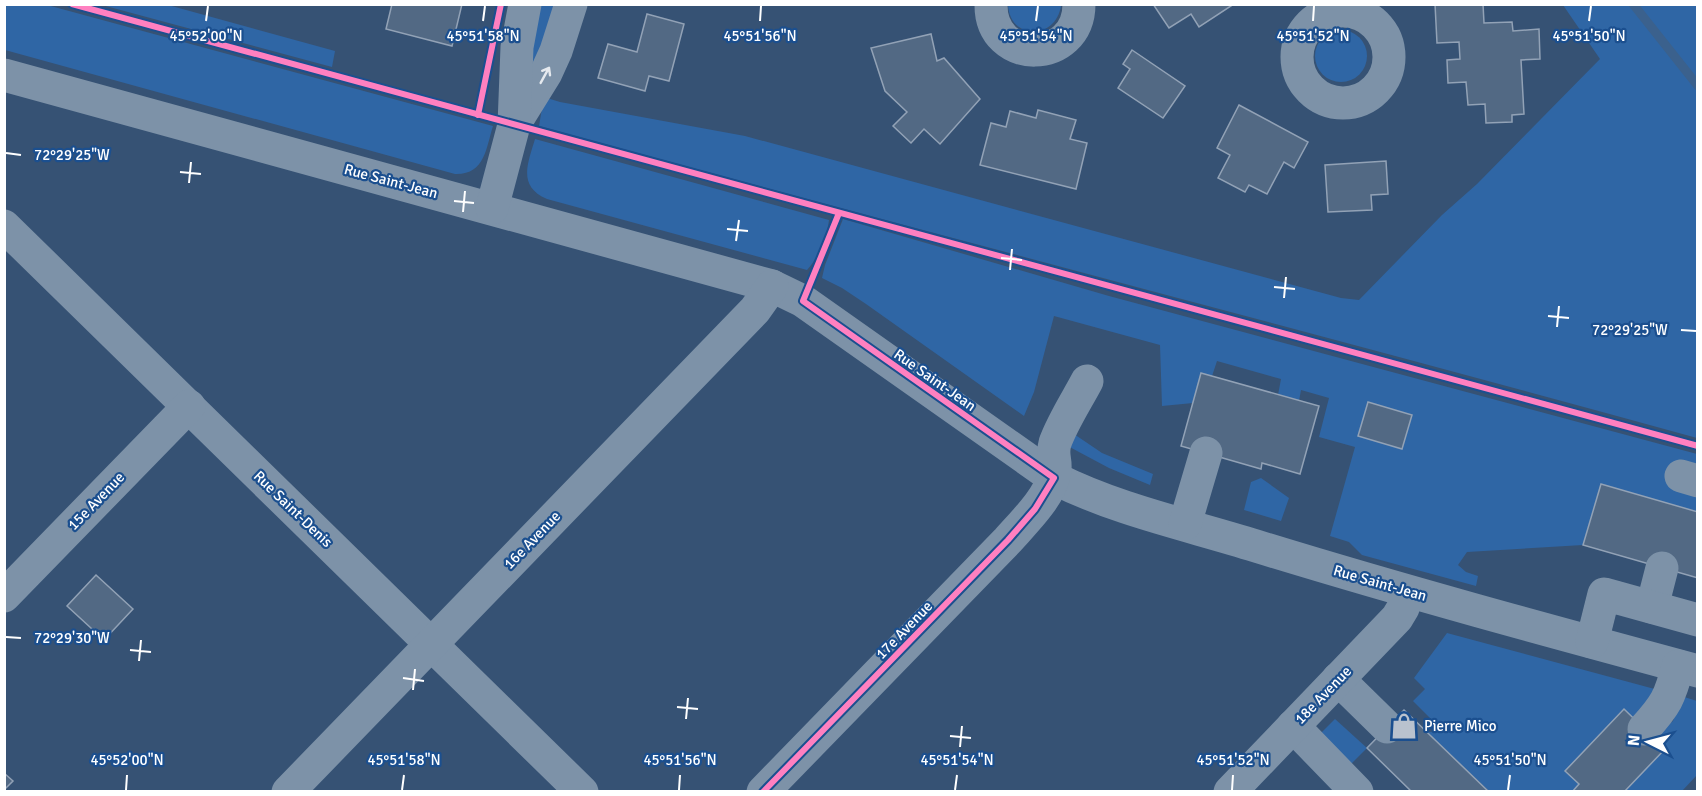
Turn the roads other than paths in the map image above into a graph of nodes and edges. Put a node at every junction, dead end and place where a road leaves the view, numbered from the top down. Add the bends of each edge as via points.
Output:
1 (525, 4) edge
2 (571, 4) edge
3 (991, 4) edge
4 (1079, 4) edge
5 (4, 75) edge
6 (514, 125) junction
7 (492, 208) junction
8 (4, 226) edge
9 (772, 286) junction
10 (1087, 381) dead end
11 (189, 406) junction
12 (1206, 453) dead end
13 (1054, 478) junction
14 (1185, 524) junction
15 (1662, 568) dead end
16 (1408, 592) junction
17 (4, 596) edge
18 (1652, 607) junction
19 (1698, 620) edge
20 (1592, 642) junction
21 (431, 644) junction
22 (1691, 662) edge
23 (1338, 679) junction
24 (1293, 726) junction
25 (1387, 727) dead end
26 (1644, 729) dead end
27 (1246, 786) edge
28 (288, 792) edge
29 (582, 792) edge
30 (763, 792) edge
31 (1357, 792) edge

1 - 6 street via 517,47
6 -> 2 street via 546,73
3 - 4 street via 990,14 1005,40 1031,51 1046,50 1070,34
5 - 7 street, Rue Saint-Jean
6 - 7 street
7 - 9 street, Rue Saint-Jean
8 - 11 street, Rue Saint-Denis
9 - 13 street, Rue Saint-Jean via 810,306
9 - 21 street, 16e Avenue via 755,310
10 - 13 street via 1056,440
11 - 17 street, 15e Avenue
11 - 21 street, Rue Saint-Denis
12 - 14 street
13 - 14 street, Rue Saint-Jean via 1113,502
13 - 30 street, 17e Avenue via 1035,509 1008,540
14 - 16 street, Rue Saint-Jean
15 - 18 street
16 - 20 street, Rue Saint-Jean
16 - 23 street, 18e Avenue via 1397,618
18 - 19 street
18 - 20 street via 1604,594
20 - 22 street, Rue Saint-Jean
21 - 28 street, 16e Avenue
21 - 29 street, Rue Saint-Denis
22 - 26 street via 1666,703
23 - 24 street, 18e Avenue
23 - 25 street
24 - 27 street, 18e Avenue
24 - 31 street

